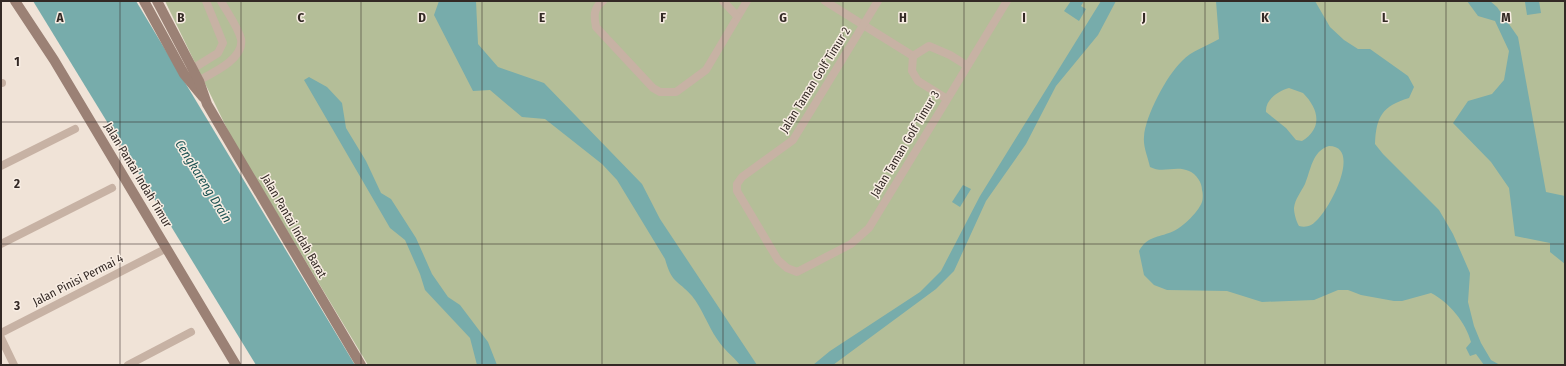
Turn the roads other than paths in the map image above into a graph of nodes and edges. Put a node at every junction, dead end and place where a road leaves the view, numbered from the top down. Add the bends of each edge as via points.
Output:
1 (15, 1) edge
2 (144, 1) edge
3 (157, 1) edge
4 (206, 1) edge
5 (221, 1) edge
6 (603, 1) edge
7 (723, 1) edge
8 (747, 1) edge
9 (825, 1) edge
10 (878, 1) edge
11 (1007, 1) edge
12 (737, 16) junction
13 (863, 25) junction
14 (913, 56) junction
15 (966, 65) junction
16 (189, 71) junction
17 (195, 83) junction
18 (947, 99) junction
19 (75, 129) dead end
20 (1, 166) edge
21 (112, 188) dead end
22 (1, 244) edge
23 (166, 248) junction
24 (797, 272) joint
25 (191, 332) dead end
26 (1, 333) edge
27 (1, 338) edge
28 (14, 365) edge
29 (128, 365) edge
30 (236, 365) edge
31 (361, 365) edge

1 - 23 street, Jalan Pantai Indah Timur via 58,66
2 - 16 street, Jalan Pantai Indah Barat
3 - 16 street, Jalan Pantai Indah Barat
4 - 16 street via 223,43 218,54
5 - 17 street via 241,38 241,45 238,53 226,66
6 - 12 street via 598,4 594,16 596,27 653,88 660,92 676,92 706,70
7 - 12 street
8 - 12 street
9 - 13 street
10 - 13 street, Jalan Taman Golf Timur 2
11 - 15 street, Jalan Taman Golf Timur 3
13 - 14 street
13 - 24 street, Jalan Taman Golf Timur 2 via 793,140 742,177 737,184 737,191 778,260
14 - 15 street via 929,46
14 - 18 street via 912,71 918,81
15 - 18 street, Jalan Taman Golf Timur 3
16 - 17 street, Jalan Pantai Indah Barat
17 - 31 street, Jalan Pantai Indah Barat
18 - 24 street, Jalan Taman Golf Timur 3 via 869,228 851,244
19 - 20 street
21 - 22 street
23 - 26 street, Jalan Pinisi Permai 4
23 - 30 street, Jalan Pantai Indah Timur
25 - 29 street
27 - 28 street

